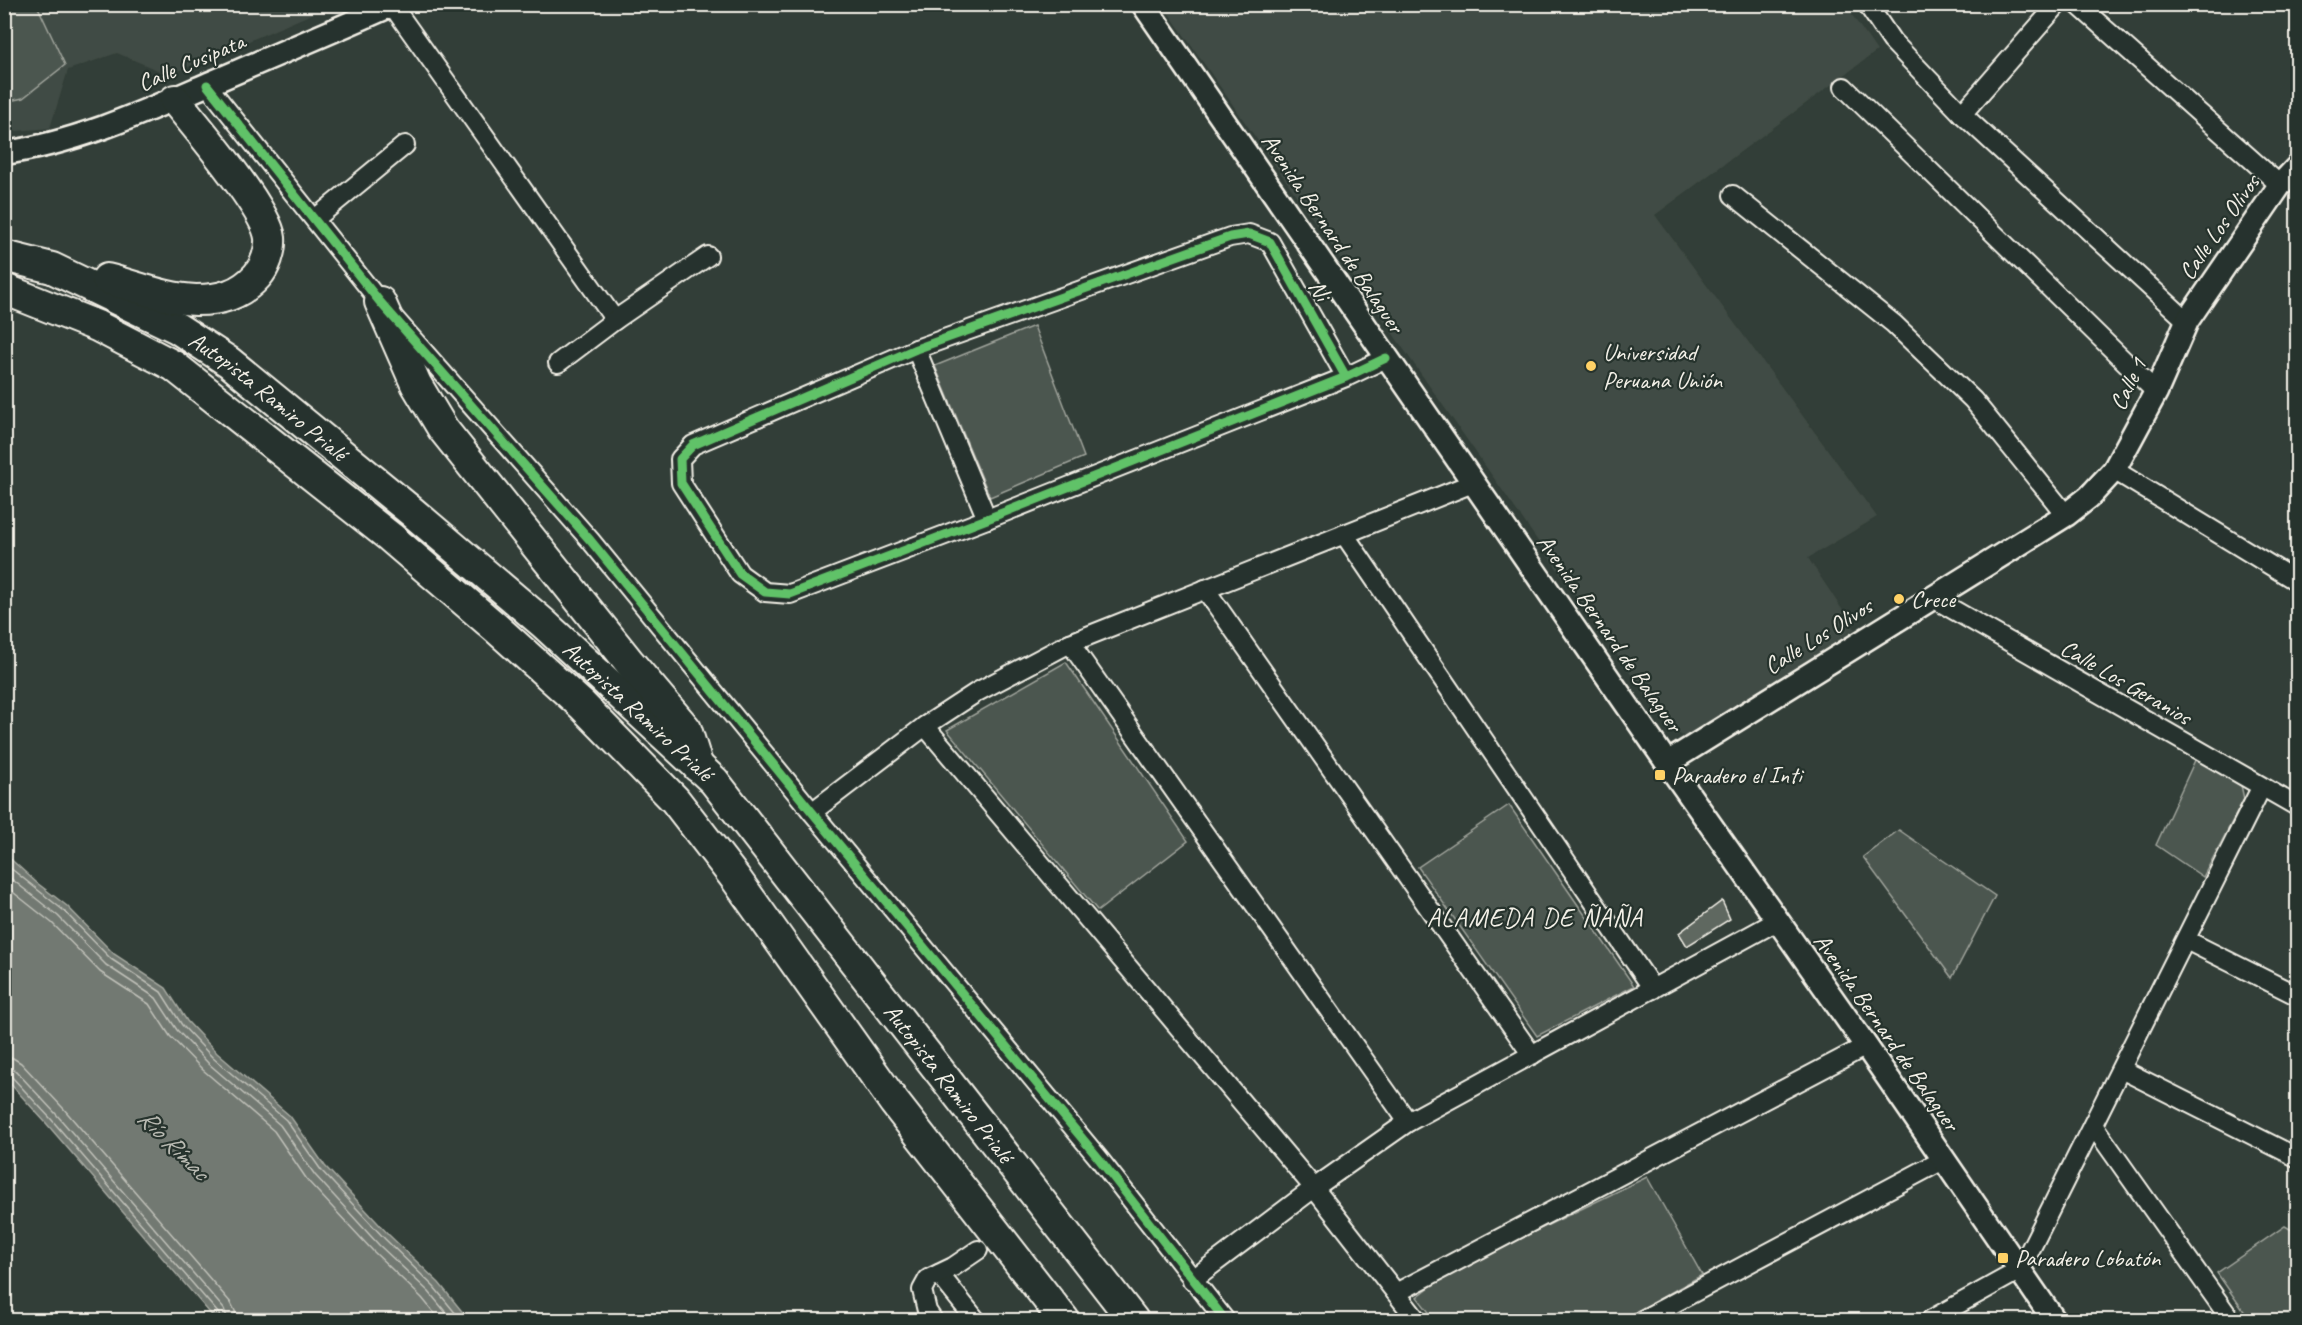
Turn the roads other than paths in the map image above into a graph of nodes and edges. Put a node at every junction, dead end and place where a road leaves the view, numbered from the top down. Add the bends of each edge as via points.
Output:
1 (1143, 4) edge
2 (1867, 4) edge
3 (2058, 4) edge
4 (2077, 4) edge
5 (393, 5) edge
6 (207, 85) junction
7 (1844, 87) dead end
8 (175, 100) junction
9 (1962, 114) junction
10 (405, 145) dead end
11 (4, 153) edge
12 (2298, 166) edge
13 (2280, 185) junction
14 (1733, 195) dead end
15 (315, 219) junction
16 (4, 256) edge
17 (708, 256) dead end
18 (52, 268) junction
19 (4, 289) edge
20 (380, 302) junction
21 (615, 320) junction
22 (2187, 321) junction
23 (916, 349) junction
24 (1386, 358) junction
25 (558, 363) dead end
26 (1346, 377) junction
27 (2156, 392) junction
28 (2114, 470) junction
29 (1473, 483) junction
30 (2066, 514) junction
31 (987, 519) junction
32 (1344, 534) junction
33 (2298, 582) edge
34 (1205, 589) junction
35 (1931, 597) junction
36 (1070, 643) junction
37 (925, 726) junction
38 (1666, 763) junction
39 (698, 767) junction
40 (2261, 788) junction
41 (2298, 807) edge
42 (812, 812) junction
43 (1777, 921) junction
44 (2186, 940) junction
45 (1653, 988) junction
46 (2298, 996) edge
47 (1866, 1046) junction
48 (1532, 1055) junction
49 (2121, 1070) junction
50 (1408, 1122) junction
51 (2093, 1125) junction
52 (2298, 1158) edge
53 (1943, 1160) junction
54 (1314, 1188) junction
55 (978, 1250) dead end
56 (2020, 1270) junction
57 (939, 1274) junction
58 (1192, 1280) junction
59 (1396, 1293) junction
60 (933, 1320) edge
61 (976, 1320) edge
62 (1064, 1320) edge
63 (1133, 1320) edge
64 (1225, 1320) edge
65 (1417, 1320) edge
66 (1642, 1320) edge
67 (1930, 1320) edge
68 (2054, 1320) edge
69 (2231, 1320) edge

1 - 24 street, Avenida Bernard de Balaguer
2 - 9 street via 1893,41
3 - 9 street
4 - 13 street
5 - 6 street, Calle Cusipata
5 - 21 street
6 - 8 street, Calle Cusipata
6 - 15 street
7 - 27 street
8 - 11 street, Calle Cusipata via 87,132
8 - 18 highway via 257,208 270,237 268,256 260,273 247,287 226,297 194,300
9 - 22 street
10 - 15 street
12 - 13 street, Calle Los Olivos
13 - 22 street, Calle Los Olivos
14 - 30 street via 1893,324 1965,392
15 - 20 street
16 - 18 highway, Autopista Ramiro Prialé
17 - 21 street
18 - 39 highway, Autopista Ramiro Prialé via 177,328 229,362 543,623
19 - 62 highway, Autopista Ramiro Prialé via 97,326 174,366 390,537 582,705 675,800 736,879 894,1102
20 - 39 highway via 416,384 444,429 686,729
20 - 42 street via 590,540
21 - 25 street
22 - 27 street, Calle 1
23 - 26 street, Ni via 1230,237 1249,234 1270,242
23 - 31 street
23 - 31 street via 693,445 680,459 681,483 740,574 765,592 790,594
24 - 26 street
24 - 29 street, Avenida Bernard de Balaguer
26 - 31 street
27 - 28 street, Calle 1
28 - 30 street, Calle Los Olivos via 2089,497
28 - 33 street
29 - 32 street
29 - 38 street, Avenida Bernard de Balaguer
30 - 35 street, Calle Los Olivos
32 - 34 street
32 - 45 street
34 - 36 street
34 - 48 street
35 - 38 street, Calle Los Olivos
35 - 40 street, Calle Los Geranios
36 - 37 street via 977,692
36 - 50 street
37 - 42 street
37 - 54 street
38 - 43 street, Avenida Bernard de Balaguer
39 - 63 highway, Autopista Ramiro Prialé via 714,781
40 - 41 street, Calle Los Geranios
40 - 44 street
42 - 58 street via 1101,1160
43 - 45 street
43 - 47 street, Avenida Bernard de Balaguer
44 - 46 street
44 - 49 street
45 - 48 street
47 - 53 street, Avenida Bernard de Balaguer
47 - 59 street
48 - 50 street
49 - 51 street
49 - 52 street
50 - 54 street
51 - 56 street
51 - 69 street
53 - 56 street, Avenida Bernard de Balaguer
53 - 66 street
54 - 58 street
54 - 59 street
55 - 57 street
56 - 67 street
56 - 68 street, Avenida Bernard de Balaguer
57 - 60 street via 928,1279 922,1290
57 - 61 street
58 - 64 street
59 - 65 street

